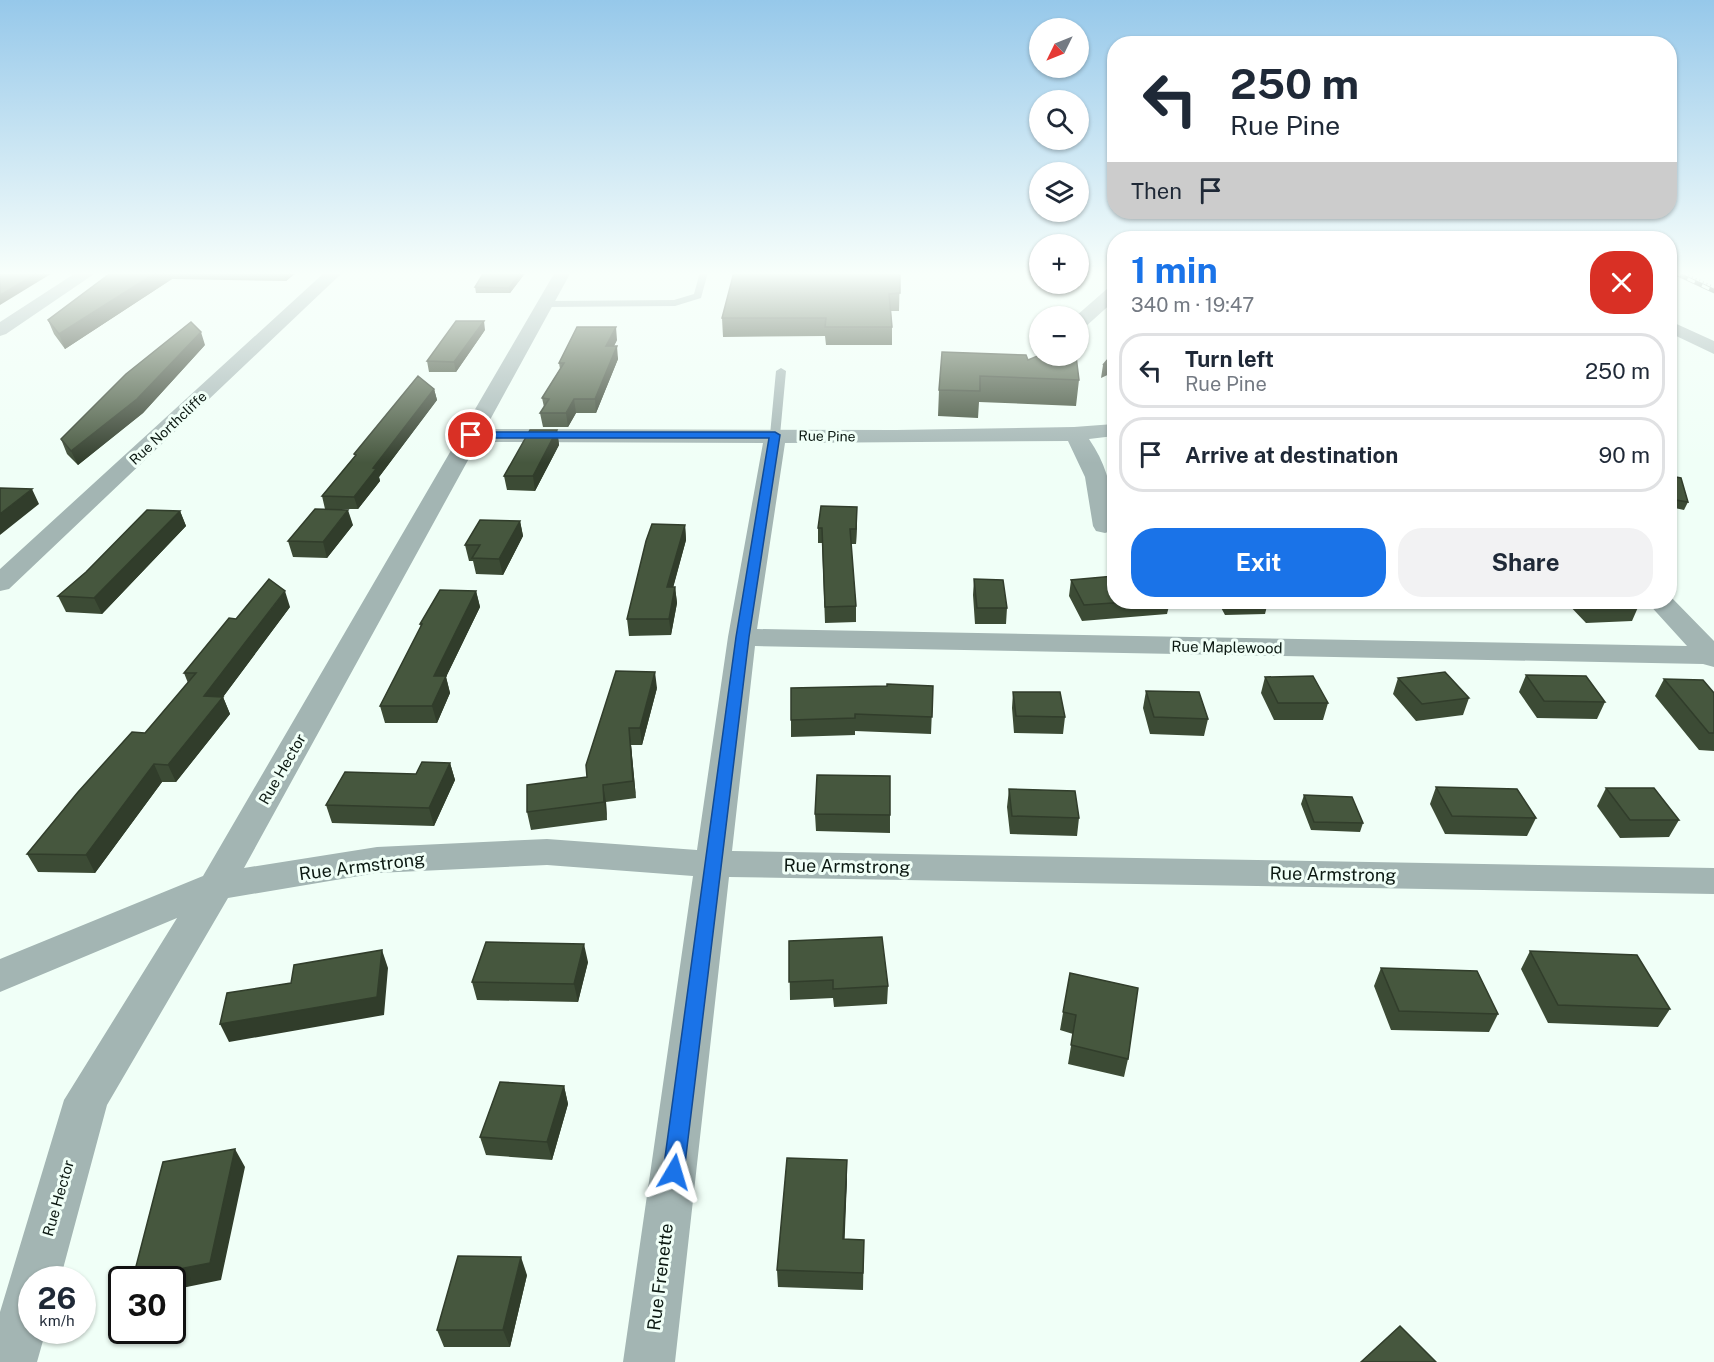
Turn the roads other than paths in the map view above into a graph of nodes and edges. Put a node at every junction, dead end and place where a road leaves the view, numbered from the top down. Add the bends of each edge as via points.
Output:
1 (267, 336) edge
2 (528, 336) edge
3 (1689, 336) edge
4 (1714, 348) edge
5 (781, 371) dead end
6 (1107, 431) edge
7 (1074, 434) junction
8 (471, 435) junction
9 (775, 435) junction
10 (1105, 526) dead end
11 (0, 583) edge
12 (1668, 609) edge
13 (742, 637) junction
14 (1713, 657) edge
15 (713, 864) junction
16 (1714, 881) edge
17 (216, 886) junction
18 (0, 976) edge
19 (38, 1266) edge
20 (18, 1338) edge
21 (11, 1362) edge
22 (649, 1362) edge

1 - 11 street, Rue Northcliffe
2 - 8 street, Rue Hector
3 - 4 street
5 - 9 lane, Rue Frenette
6 - 7 street, Rue Pine
7 - 9 street, Rue Pine
7 - 10 street via 1089,454 1097,476
8 - 9 street, Rue Pine
8 - 17 street, Rue Hector
9 - 13 street, Rue Frenette
12 - 14 street
13 - 14 street, Rue Maplewood
13 - 15 street, Rue Frenette
15 - 16 street, Rue Armstrong
15 - 17 street, Rue Armstrong via 547,852 377,860
15 - 22 street, Rue Frenette
17 - 18 street, Rue Armstrong
17 - 19 street, Rue Hector via 86,1100
20 - 21 street

